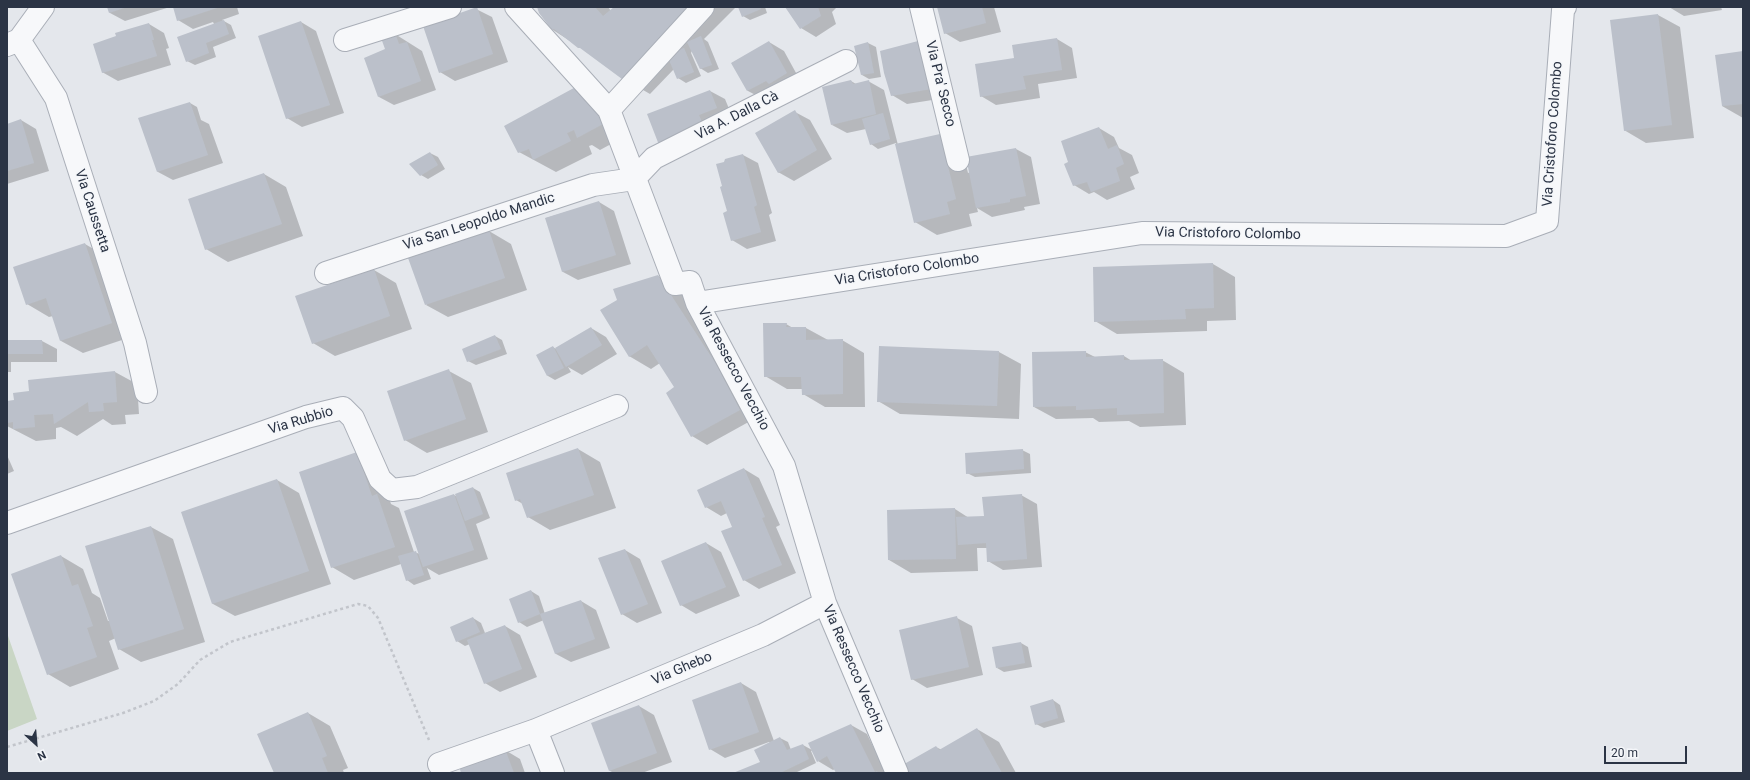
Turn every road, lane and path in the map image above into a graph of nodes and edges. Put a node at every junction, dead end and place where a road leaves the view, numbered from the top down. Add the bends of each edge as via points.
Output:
1 (43, 7) edge
2 (450, 7) edge
3 (516, 7) edge
4 (703, 7) edge
5 (921, 7) edge
6 (1566, 7) edge
7 (345, 40) dead end
8 (13, 42) edge
9 (846, 61) dead end
10 (608, 110) junction
11 (958, 160) dead end
12 (634, 179) junction
13 (326, 273) dead end
14 (697, 303) junction
15 (146, 392) dead end
16 (617, 406) dead end
17 (7, 523) edge
18 (825, 603) junction
19 (536, 730) junction
20 (7, 747) edge
21 (439, 764) joint
22 (553, 773) edge
23 (897, 773) edge

1 - 8 street
2 - 7 street
3 - 10 street, Via Ressecco Vecchio
4 - 10 street
5 - 11 street, Via Pra' Secco
6 - 14 street, Via Cristoforo Colombo via 1563,10 1547,221 1506,236 1142,233
8 - 15 street, Via Caussetta via 56,98 135,343
9 - 12 street, Via A. Dalla Cà via 654,158
10 - 12 street, Via Ressecco Vecchio
12 - 13 street, Via San Leopoldo Mandic via 593,184
12 - 14 street, Via Ressecco Vecchio via 675,284 690,282
14 - 18 street, Via Ressecco Vecchio via 784,466
16 - 17 street, Via Rubbio via 417,487 392,490 380,479 353,418 343,408 306,417
18 - 19 street, Via Ghebo via 763,635
18 - 23 street, Via Ressecco Vecchio
19 - 21 street, Via Ghebo
19 - 22 street
20 - 21 path via 123,713 154,701 178,684 200,660 230,642 358,604 368,606 378,618

